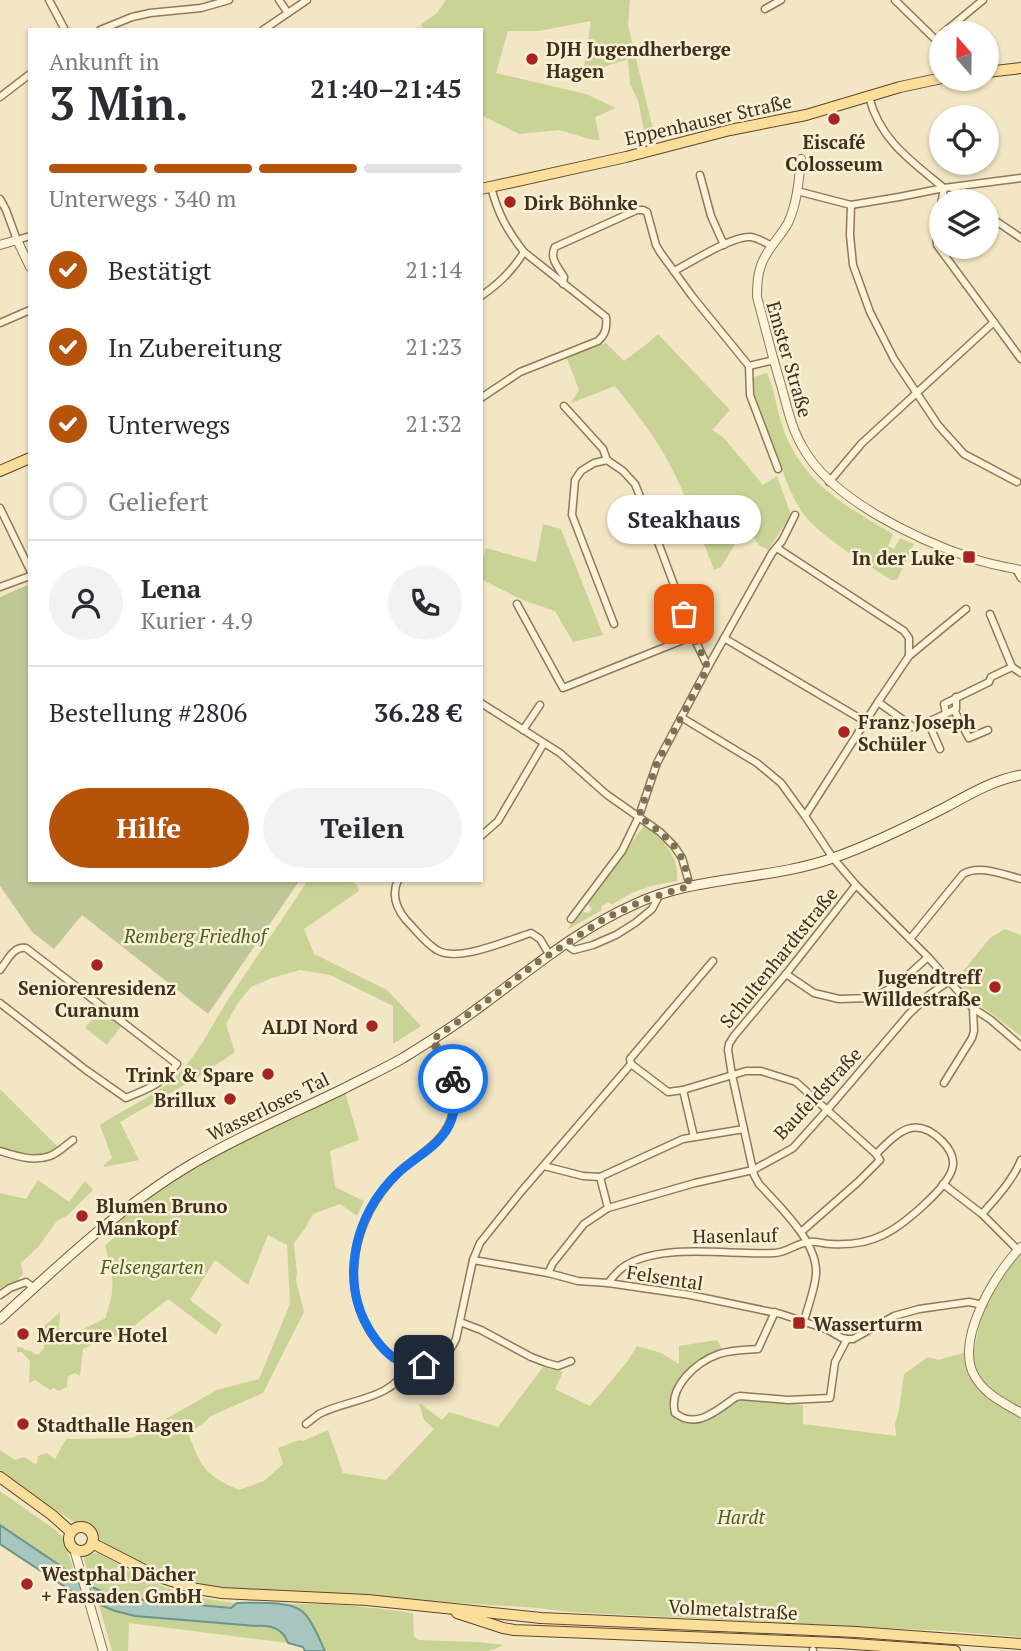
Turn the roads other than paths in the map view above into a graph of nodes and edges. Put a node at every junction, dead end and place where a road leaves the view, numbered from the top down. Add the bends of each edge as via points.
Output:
1 (49, 0) edge
2 (229, 0) edge
3 (279, 0) edge
4 (307, 0) edge
5 (781, 0) edge
6 (895, 0) edge
7 (983, 0) edge
8 (765, 9) dead end
9 (288, 13) junction
10 (957, 21) edge
11 (929, 26) edge
12 (64, 28) edge
13 (105, 28) edge
14 (266, 28) edge
15 (1021, 68) edge
16 (999, 71) edge
17 (28, 76) edge
18 (929, 81) edge
19 (0, 97) edge
20 (869, 97) junction
21 (801, 159) dead end
22 (700, 175) dead end
23 (1021, 178) edge
24 (486, 188) edge
25 (944, 188) junction
26 (952, 188) joint
27 (797, 191) junction
28 (0, 199) edge
29 (850, 205) junction
30 (999, 223) edge
31 (28, 237) edge
32 (1021, 239) edge
33 (16, 240) junction
34 (0, 245) edge
35 (724, 245) junction
36 (772, 246) junction
37 (524, 251) junction
38 (28, 263) edge
39 (674, 271) junction
40 (563, 284) junction
41 (483, 295) edge
42 (28, 311) edge
43 (994, 322) junction
44 (0, 323) edge
45 (774, 359) junction
46 (1021, 359) edge
47 (749, 366) junction
48 (916, 394) junction
49 (483, 397) edge
50 (564, 406) dead end
51 (28, 459) edge
52 (607, 460) junction
53 (778, 469) dead end
54 (0, 471) edge
55 (829, 482) junction
56 (1017, 482) dead end
57 (0, 508) edge
58 (796, 515) dead end
59 (777, 548) junction
60 (28, 566) edge
61 (1018, 570) edge
62 (28, 577) edge
63 (1021, 579) edge
64 (0, 587) edge
65 (517, 604) dead end
66 (966, 608) dead end
67 (990, 614) dead end
68 (614, 624) dead end
69 (693, 636) junction
70 (724, 638) junction
71 (909, 656) junction
72 (708, 667) junction
73 (1012, 667) junction
74 (1021, 673) edge
75 (956, 697) junction
76 (878, 702) junction
77 (483, 704) edge
78 (540, 705) dead end
79 (954, 710) junction
80 (946, 713) junction
81 (681, 717) junction
82 (866, 722) junction
83 (928, 722) junction
84 (523, 730) junction
85 (988, 730) dead end
86 (544, 743) junction
87 (940, 749) dead end
88 (1021, 775) edge
89 (639, 816) junction
90 (805, 816) junction
91 (483, 834) edge
92 (833, 858) junction
93 (1021, 879) edge
94 (396, 882) edge
95 (856, 885) junction
96 (690, 886) junction
97 (660, 894) junction
98 (582, 904) junction
99 (590, 909) dead end
100 (571, 919) dead end
101 (910, 939) junction
102 (565, 944) junction
103 (550, 954) junction
104 (928, 957) junction
105 (713, 961) dead end
106 (0, 970) edge
107 (786, 974) junction
108 (949, 981) junction
109 (0, 1003) edge
110 (973, 1008) junction
111 (432, 1040) junction
112 (1021, 1046) edge
113 (631, 1064) junction
114 (732, 1075) junction
115 (944, 1083) dead end
116 (683, 1090) junction
117 (828, 1109) junction
118 (744, 1129) junction
119 (694, 1137) junction
120 (73, 1140) dead end
121 (0, 1151) edge
122 (876, 1154) junction
123 (1021, 1160) edge
124 (544, 1166) junction
125 (753, 1170) junction
126 (600, 1177) junction
127 (943, 1184) junction
128 (608, 1208) junction
129 (982, 1214) junction
130 (801, 1232) junction
131 (807, 1242) junction
132 (1019, 1248) edge
133 (473, 1260) junction
134 (548, 1273) junction
135 (608, 1283) junction
136 (34, 1288) junction
137 (0, 1295) edge
138 (982, 1305) junction
139 (775, 1312) junction
140 (0, 1319) edge
141 (804, 1321) junction
142 (460, 1322) junction
143 (847, 1339) junction
144 (571, 1362) dead end
145 (409, 1366) junction
146 (1021, 1412) edge
147 (306, 1424) dead end
148 (0, 1477) edge
149 (71, 1532) junction
150 (92, 1543) junction
151 (78, 1554) junction
152 (443, 1609) junction
153 (1021, 1644) edge
154 (103, 1651) edge
155 (955, 1651) edge

1 - 12 street
2 - 13 street via 132,17
3 - 9 street
4 - 9 street
5 - 8 street
6 - 11 street
7 - 10 street
9 - 14 street
15 - 16 main road
17 - 19 street
18 - 20 main road, Eppenhauser Straße
20 - 24 main road, Eppenhauser Straße
20 - 25 street via 883,132
21 - 27 street, Emster Straße
22 - 35 street
23 - 26 street
24 - 37 street via 506,228
25 - 26 street
25 - 29 street
25 - 43 street via 937,245
27 - 29 street
27 - 36 street, Emster Straße via 787,224
28 - 33 street
29 - 48 street via 853,265 870,312
30 - 32 street
31 - 33 street
33 - 34 street
33 - 38 street
35 - 36 street via 754,237
35 - 39 street
36 - 45 street, Emster Straße via 761,263 757,297
37 - 40 street
37 - 41 street via 515,267
39 - 40 street via 656,245 647,212 637,209 555,247 553,259 564,277
39 - 47 street
40 - 49 street via 606,317 603,337 520,372
42 - 44 street
43 - 46 street
43 - 48 street
45 - 47 street
45 - 55 street, Emster Straße via 797,436
47 - 53 street via 750,395
48 - 55 street via 862,443
48 - 56 street via 964,454
50 - 52 street via 603,449
51 - 54 main road
52 - 68 street via 581,471 575,480 572,515
52 - 69 street via 635,484
55 - 61 street, Emster Straße via 913,534 977,560
57 - 60 street
58 - 59 street
59 - 70 street
59 - 71 street via 904,631 909,638
61 - 63 street, Emster Straße
62 - 64 street
65 - 69 street via 563,688
66 - 71 street
67 - 73 street
69 - 72 street
70 - 72 street
70 - 82 street
71 - 76 street
72 - 81 street
73 - 74 street
73 - 75 street
75 - 79 street
75 - 80 street via 944,704
76 - 82 street
76 - 83 street via 910,726
77 - 84 street
78 - 84 street
79 - 80 street
79 - 85 street via 969,738
80 - 83 street
81 - 89 street via 657,763
81 - 90 street via 765,770 781,783
82 - 90 street
83 - 87 street
84 - 86 street
86 - 89 street
86 - 91 street via 498,821
88 - 92 main road, Wasserloses Tal via 988,785
89 - 96 street via 674,846
89 - 98 street via 622,851
90 - 92 street
92 - 95 street
92 - 96 main road, Wasserloses Tal
93 - 101 street via 967,871
94 - 103 street via 397,906 439,952 457,955 531,933
95 - 101 street
95 - 107 street, Schultenhardtstraße
96 - 97 main road, Wasserloses Tal
97 - 102 main road, Wasserloses Tal via 604,919
97 - 102 street via 652,909 616,935 574,950
98 - 99 street
98 - 100 street
101 - 104 street
102 - 103 main road, Wasserloses Tal
103 - 111 main road, Wasserloses Tal
104 - 107 street via 896,986 870,998 839,999 814,993
104 - 108 street
105 - 113 street via 630,1059
106 - 109 street via 15,950 26,948 177,1063 157,1085 126,1098
107 - 114 street, Schultenhardtstraße via 729,1044
108 - 110 street
108 - 117 street, Baufeldstraße via 909,1014
110 - 112 street
110 - 115 street via 972,1038
111 - 136 main road, Wasserloses Tal via 163,1182
111 - 145 street via 453,1080 452,1118 436,1142 399,1172 373,1203 354,1259 356,1298 366,1326 389,1355
113 - 116 street via 668,1092
113 - 124 street
114 - 116 street
114 - 117 street via 761,1071 796,1082
114 - 118 street, Schultenhardtstraße
116 - 119 street
117 - 122 street
117 - 125 street, Baufeldstraße via 793,1148
118 - 119 street
118 - 125 street, Schultenhardtstraße
119 - 126 street
120 - 121 street via 50,1156 22,1157
122 - 127 street, Hasenlauf via 903,1130 922,1127 932,1131 947,1146 953,1161
122 - 130 street, Hasenlauf via 880,1160
123 - 129 street
124 - 126 street
124 - 133 street via 480,1243
125 - 128 street, Baufeldstraße
125 - 130 street, Schultenhardtstraße via 759,1184
126 - 128 street
127 - 129 street
127 - 131 street, Hasenlauf via 906,1221 882,1236 858,1243
128 - 134 street, Baufeldstraße via 584,1224
129 - 132 street
130 - 131 street, Schultenhardtstraße
131 - 135 street, Hasenlauf via 780,1253 674,1252 642,1258 620,1269
131 - 141 street, Schultenhardtstraße via 816,1271
132 - 138 street
133 - 134 street, Felsental
133 - 142 street
134 - 135 street, Felsental
135 - 139 street, Felsental
136 - 137 street via 26,1282
136 - 140 main road, Wasserloses Tal
138 - 143 street via 970,1302 919,1308
138 - 146 street via 971,1345 974,1375 990,1394
139 - 141 street, Felsental
139 - 143 street via 758,1349 717,1355 692,1370 673,1402 675,1413 685,1420 706,1418 740,1396 830,1398 835,1362
141 - 143 street, Felsental
142 - 144 street via 547,1363
142 - 145 street via 445,1356 431,1364
145 - 147 street via 404,1376 383,1392 318,1415
148 - 149 main road
149 - 150 main road via 82,1527 88,1530
149 - 151 main road via 69,1542
150 - 151 main road
150 - 152 main road, Volmetalstraße via 156,1576 197,1589
151 - 154 street
152 - 153 main road, Volmetalstraße
152 - 155 main road, Volmetalstraße via 514,1630

